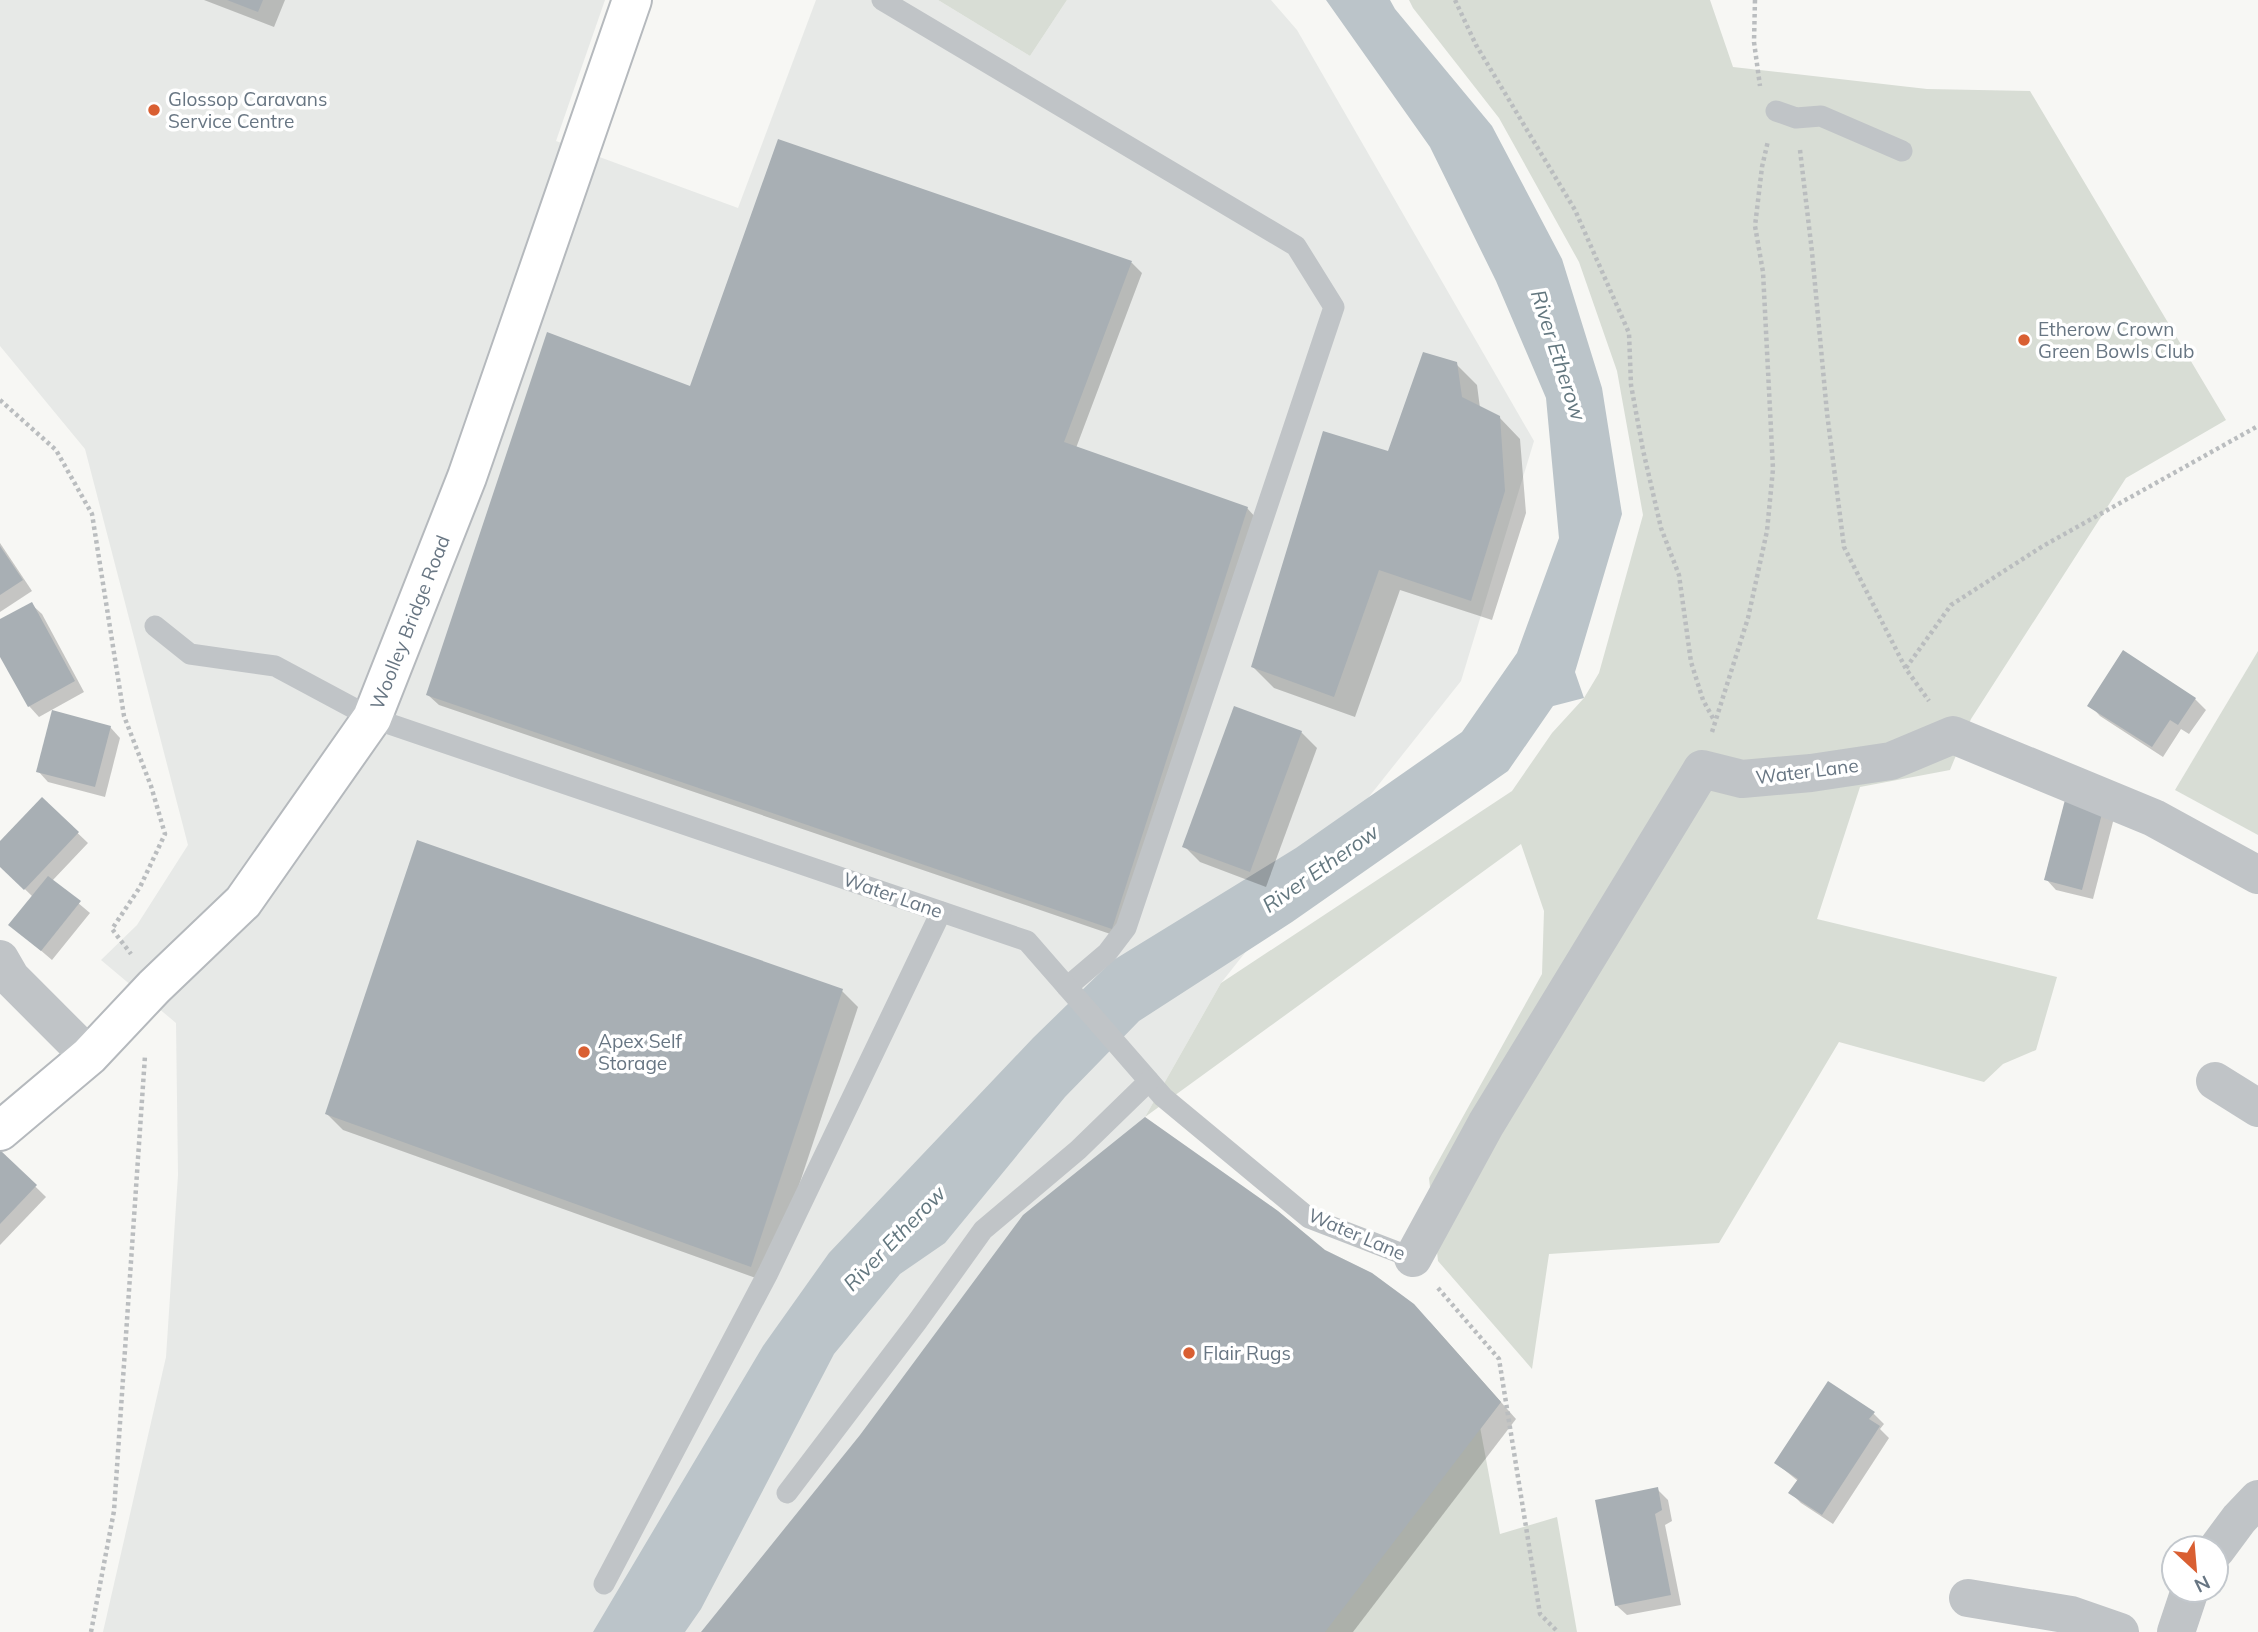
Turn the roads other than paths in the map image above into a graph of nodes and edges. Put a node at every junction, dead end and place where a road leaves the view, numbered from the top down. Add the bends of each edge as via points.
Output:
1 (632, 0) edge
2 (882, 0) edge
3 (1786, 114) road end
4 (1902, 152) dead end
5 (155, 626) dead end
6 (372, 718) junction
7 (2258, 875) edge
8 (941, 912) junction
9 (0, 959) edge
10 (1068, 988) junction
11 (89, 1056) junction
12 (1148, 1080) junction
13 (2215, 1081) dead end
14 (2258, 1108) edge
15 (0, 1131) edge
16 (1413, 1258) joint
17 (787, 1493) dead end
18 (2258, 1499) edge
19 (2228, 1534) edge
20 (604, 1584) dead end
21 (1968, 1598) dead end
22 (2185, 1604) edge
23 (2120, 1632) edge
24 (2176, 1632) edge

1 - 6 street, Woolley Bridge Road via 467,477
2 - 10 lane via 1296,246 1334,307 1126,928 1107,953
3 - 4 lane via 1821,116
5 - 6 lane, Water Lane via 190,654 275,666
6 - 8 lane, Water Lane
6 - 11 street, Woolley Bridge Road via 243,902 154,986
7 - 16 street, Water Lane via 2154,818 1953,735 1891,761 1811,773 1742,779 1702,769 1486,1124
8 - 10 lane, Water Lane via 1027,941
8 - 20 lane via 768,1273
9 - 11 street via 11,978
10 - 12 lane, Water Lane
11 - 15 street, Woolley Bridge Road
12 - 16 lane, Water Lane via 1309,1218
12 - 17 lane via 1078,1150 983,1230
13 - 14 street
18 - 19 street
21 - 23 street via 2071,1615
22 - 24 street

